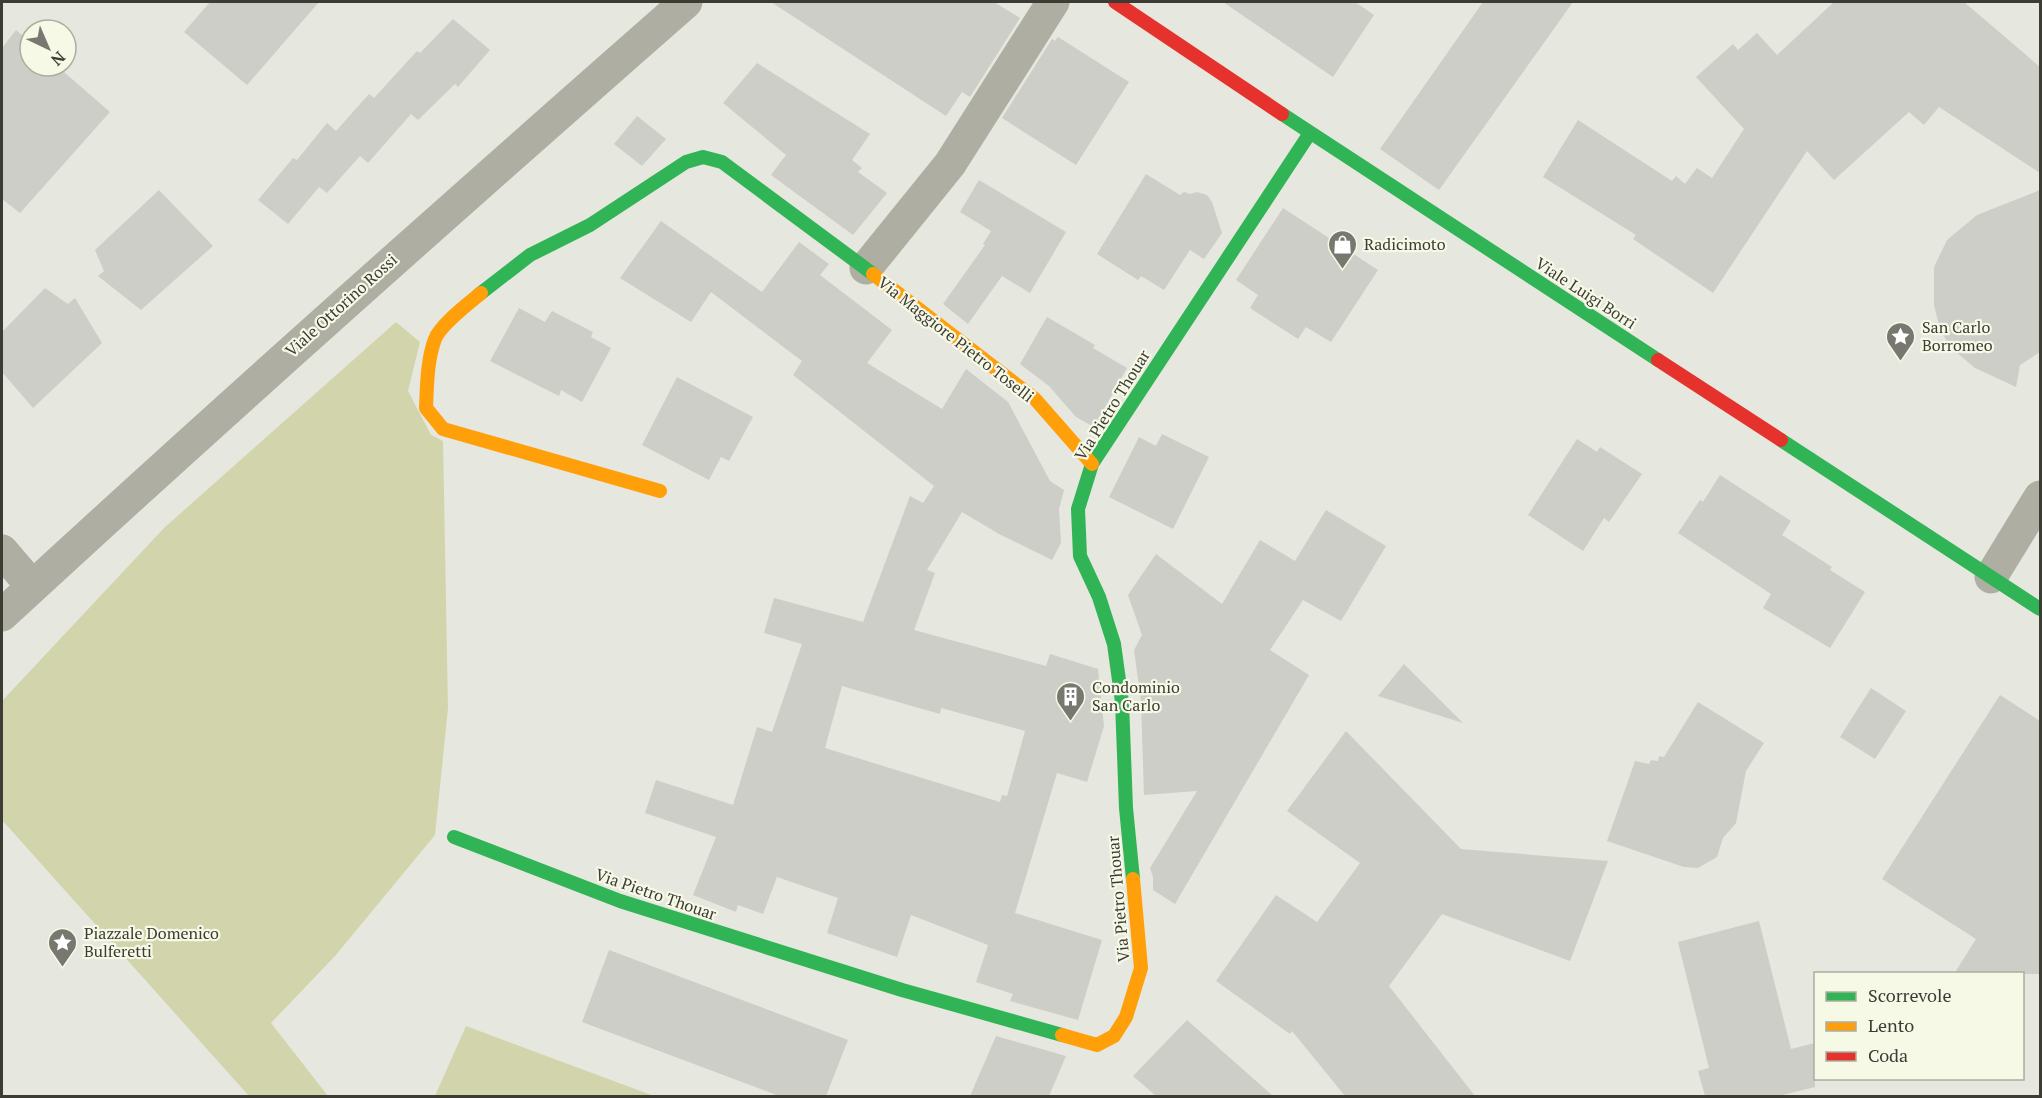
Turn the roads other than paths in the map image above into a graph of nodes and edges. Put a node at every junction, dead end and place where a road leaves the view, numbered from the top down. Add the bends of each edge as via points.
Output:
1 (686, 2) edge
2 (1053, 2) edge
3 (1115, 2) edge
4 (1310, 133) junction
5 (866, 268) junction
6 (1092, 464) junction
7 (660, 491) dead end
8 (2040, 497) edge
9 (2, 551) edge
10 (1991, 576) junction
11 (32, 586) junction
12 (2040, 609) edge
13 (2, 615) edge
14 (454, 837) dead end

1 - 11 street, Viale Ottorino Rossi via 355,293
2 - 5 street, Via Maggiore Pietro Toselli via 950,164
3 - 4 street, Viale Luigi Borri
4 - 6 street, Via Pietro Thouar
4 - 10 street, Viale Luigi Borri
5 - 6 street, Via Maggiore Pietro Toselli via 1035,399
5 - 7 street, Via Maggiore Pietro Toselli via 722,162 703,157 686,162 590,225 530,255 460,310 435,337 426,408 443,429
6 - 14 street, Via Pietro Thouar via 1078,509 1080,556 1111,634 1121,690 1126,808 1141,968 1126,1017 1114,1036 1098,1045 902,990 620,901
8 - 10 street
9 - 11 street
10 - 12 street, Viale Luigi Borri
11 - 13 street, Viale Ottorino Rossi

